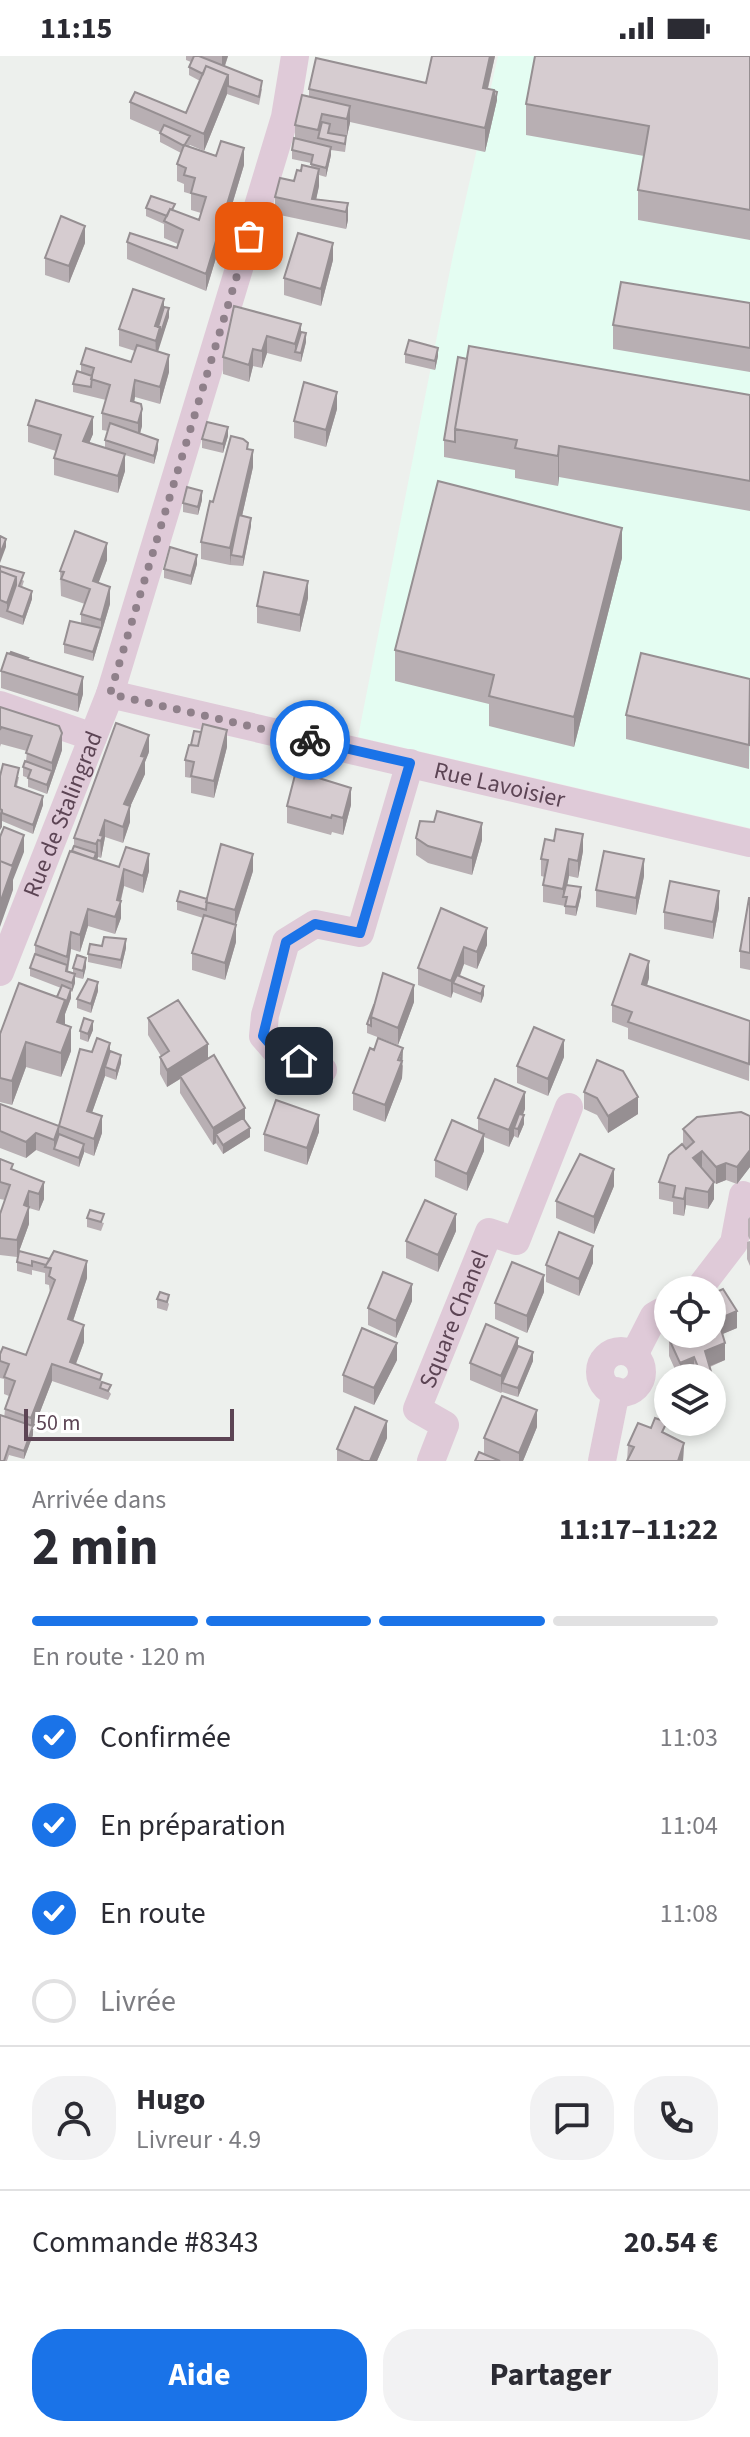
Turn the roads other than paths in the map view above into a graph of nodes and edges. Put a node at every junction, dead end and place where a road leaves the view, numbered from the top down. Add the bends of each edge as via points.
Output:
1 (295, 56) edge
2 (110, 694) junction
3 (0, 705) edge
4 (93, 737) junction
5 (410, 763) junction
6 (750, 843) edge
7 (0, 972) edge
8 (323, 1070) dead end
9 (569, 1107) dead end
10 (743, 1195) dead end
11 (709, 1276) edge
12 (654, 1316) edge
13 (431, 1461) edge
14 (602, 1461) edge

1 - 2 street, Rue de Stalingrad via 285,117
2 - 4 street, Rue de Stalingrad
2 - 5 street, Rue Lavoisier
3 - 4 street
4 - 7 street, Rue de Stalingrad
5 - 6 street, Rue Lavoisier
5 - 8 street via 360,933 315,924 286,942 269,1000 263,1036 276,1051
9 - 13 street, Square Chanel via 516,1241 489,1232 417,1409 445,1425
10 - 11 street via 734,1243
12 - 14 street via 634,1355 642,1369 638,1385 624,1394 616,1391

